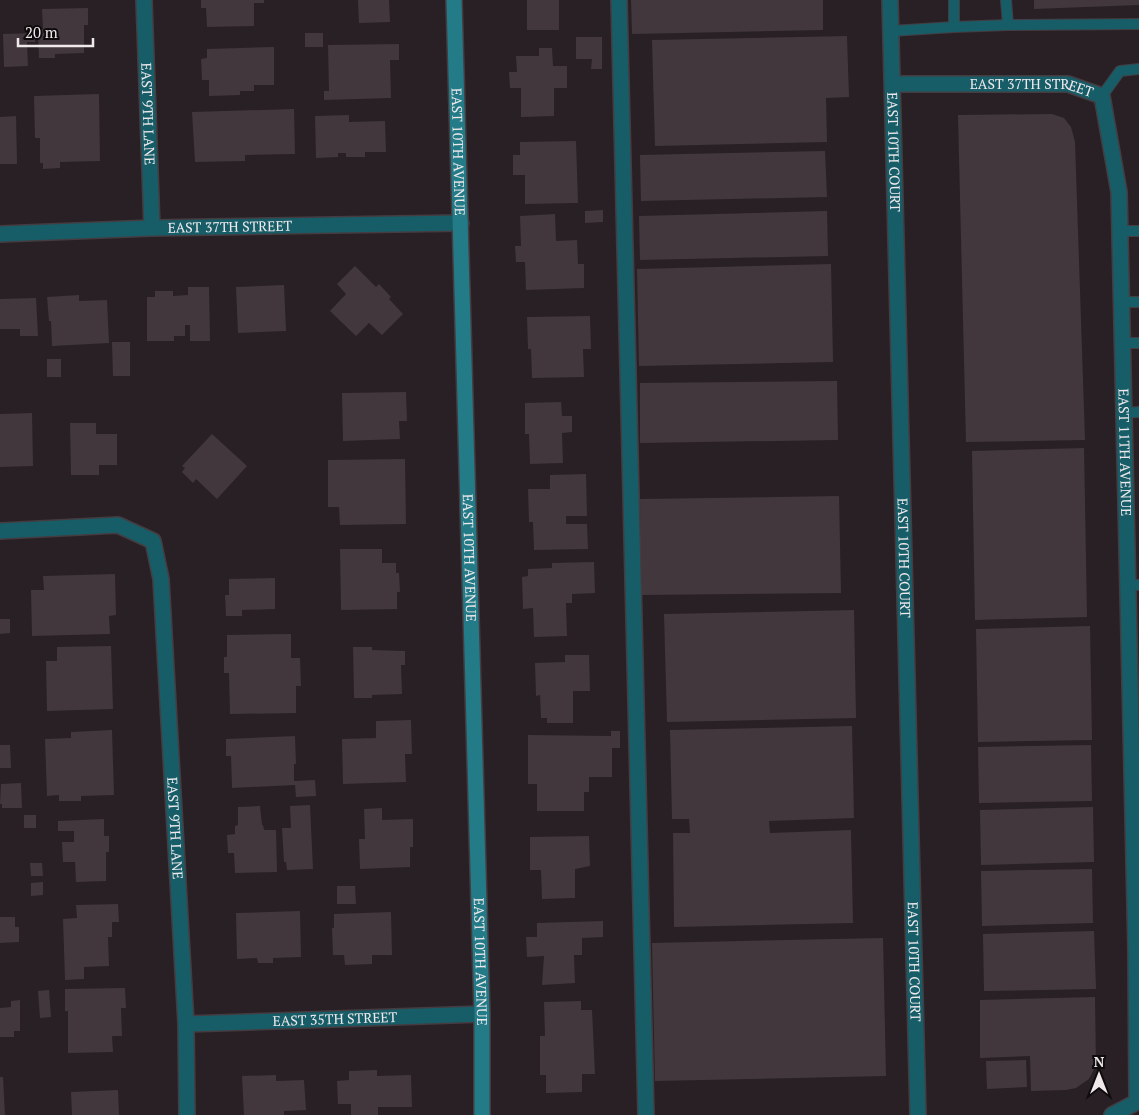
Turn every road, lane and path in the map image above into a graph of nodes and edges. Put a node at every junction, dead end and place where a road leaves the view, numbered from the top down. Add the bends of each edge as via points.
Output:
1 (144, 0) edge
2 (454, 0) edge
3 (619, 0) edge
4 (890, 0) edge
5 (954, 0) edge
6 (1006, 0) edge
7 (1139, 24) edge
8 (1008, 25) junction
9 (954, 27) junction
10 (891, 31) junction
11 (1139, 69) edge
12 (893, 84) junction
13 (1102, 96) junction
14 (1119, 192) joint
15 (461, 223) junction
16 (152, 228) junction
17 (1139, 230) edge
18 (1120, 231) junction
19 (0, 234) edge
20 (1122, 302) junction
21 (1139, 302) edge
22 (1122, 343) junction
23 (1139, 343) edge
24 (1131, 412) edge
25 (0, 531) edge
26 (1133, 585) edge
27 (1134, 651) edge
28 (1135, 720) edge
29 (1136, 804) edge
30 (1137, 888) edge
31 (1138, 951) edge
32 (482, 1014) junction
33 (186, 1024) junction
34 (1138, 1037) edge
35 (1138, 1102) edge
36 (187, 1115) edge
37 (482, 1115) edge
38 (646, 1115) edge
39 (918, 1115) edge
40 (1112, 1115) edge

1 - 16 street, EAST 9TH LANE
2 - 15 street, EAST 10TH AVENUE
3 - 38 street
4 - 10 street, EAST 10TH COURT
5 - 9 lane
6 - 8 lane
7 - 8 lane
8 - 9 lane
9 - 10 lane
10 - 12 street, EAST 10TH COURT
11 - 13 lane via 1120,71
12 - 13 street, EAST 37TH STREET via 1068,84
12 - 39 street, EAST 10TH COURT
13 - 14 street, EAST 37TH STREET
14 - 18 street, EAST 11TH AVENUE
15 - 16 street, EAST 37TH STREET
15 - 32 street, EAST 10TH AVENUE
16 - 19 street, EAST 37TH STREET
17 - 18 lane
18 - 20 street, EAST 11TH AVENUE
20 - 21 lane
20 - 22 street, EAST 11TH AVENUE
22 - 23 lane
22 - 24 street, EAST 11TH AVENUE
24 - 26 street, EAST 11TH AVENUE
25 - 33 street, EAST 9TH LANE via 118,525 153,542 160,579
26 - 27 street, EAST 11TH AVENUE
27 - 28 street, EAST 11TH AVENUE
28 - 29 street, EAST 11TH AVENUE
29 - 30 street, EAST 11TH AVENUE
30 - 31 street, EAST 11TH AVENUE
31 - 34 street
32 - 33 street, EAST 35TH STREET
32 - 37 street, EAST 10TH AVENUE
33 - 36 street, EAST 9TH LANE
34 - 35 street
35 - 40 street

